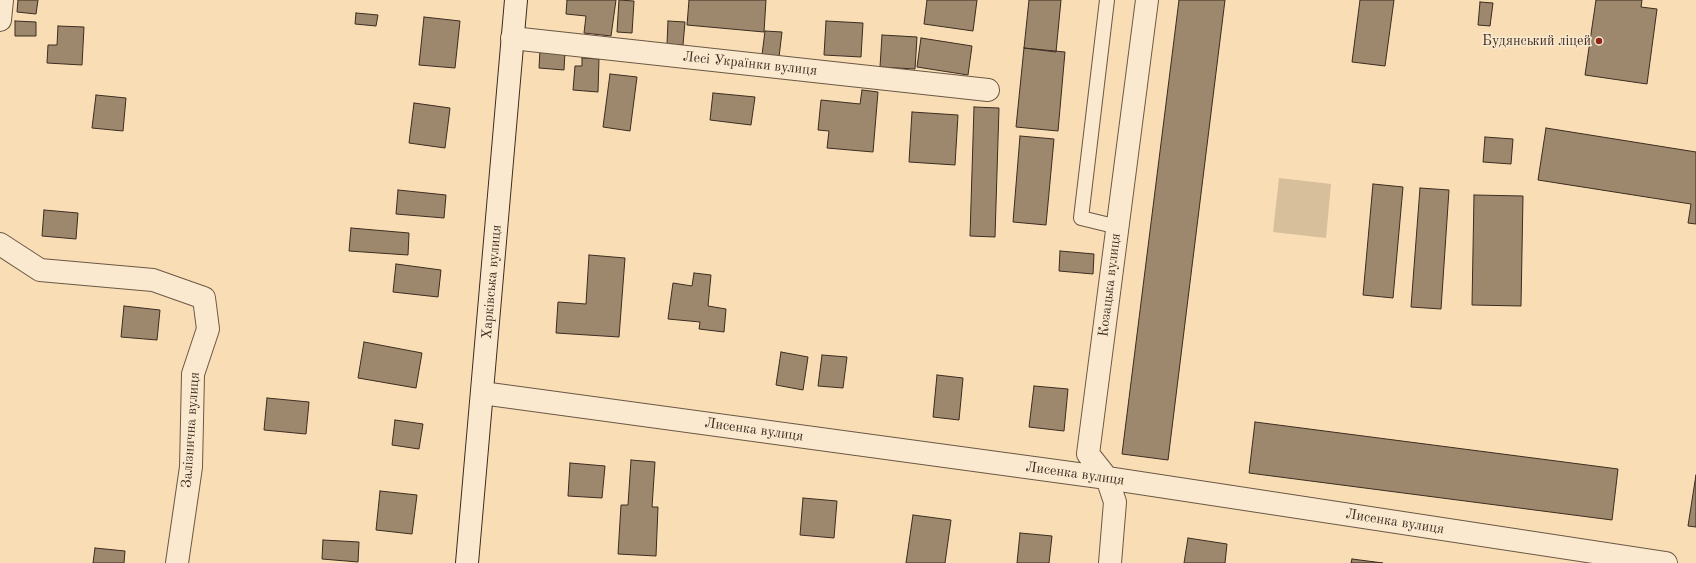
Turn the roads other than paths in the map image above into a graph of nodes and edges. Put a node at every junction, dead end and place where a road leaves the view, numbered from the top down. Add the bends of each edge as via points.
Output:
1 (2, 0) edge
2 (516, 0) edge
3 (1107, 0) edge
4 (1147, 0) edge
5 (0, 20) edge
6 (512, 38) junction
7 (988, 90) dead end
8 (1118, 227) junction
9 (0, 244) edge
10 (482, 393) junction
11 (1107, 478) junction
12 (177, 563) edge
13 (467, 563) edge
14 (1110, 563) edge
15 (1666, 563) edge

1 - 5 street
2 - 6 street, Харківська вулиця
3 - 8 lane via 1081,218
4 - 8 street, Козацька вулиця
6 - 7 street, Лесі Українки вулиця
6 - 10 street, Харківська вулиця
8 - 11 street, Козацька вулиця via 1088,454
9 - 12 street, Залізнична вулиця via 40,270 153,280 204,298 208,329 192,374 191,467
10 - 11 street, Лисенка вулиця
10 - 13 street, Харківська вулиця
11 - 14 street, Козацька вулиця via 1116,502
11 - 15 street, Лисенка вулиця

